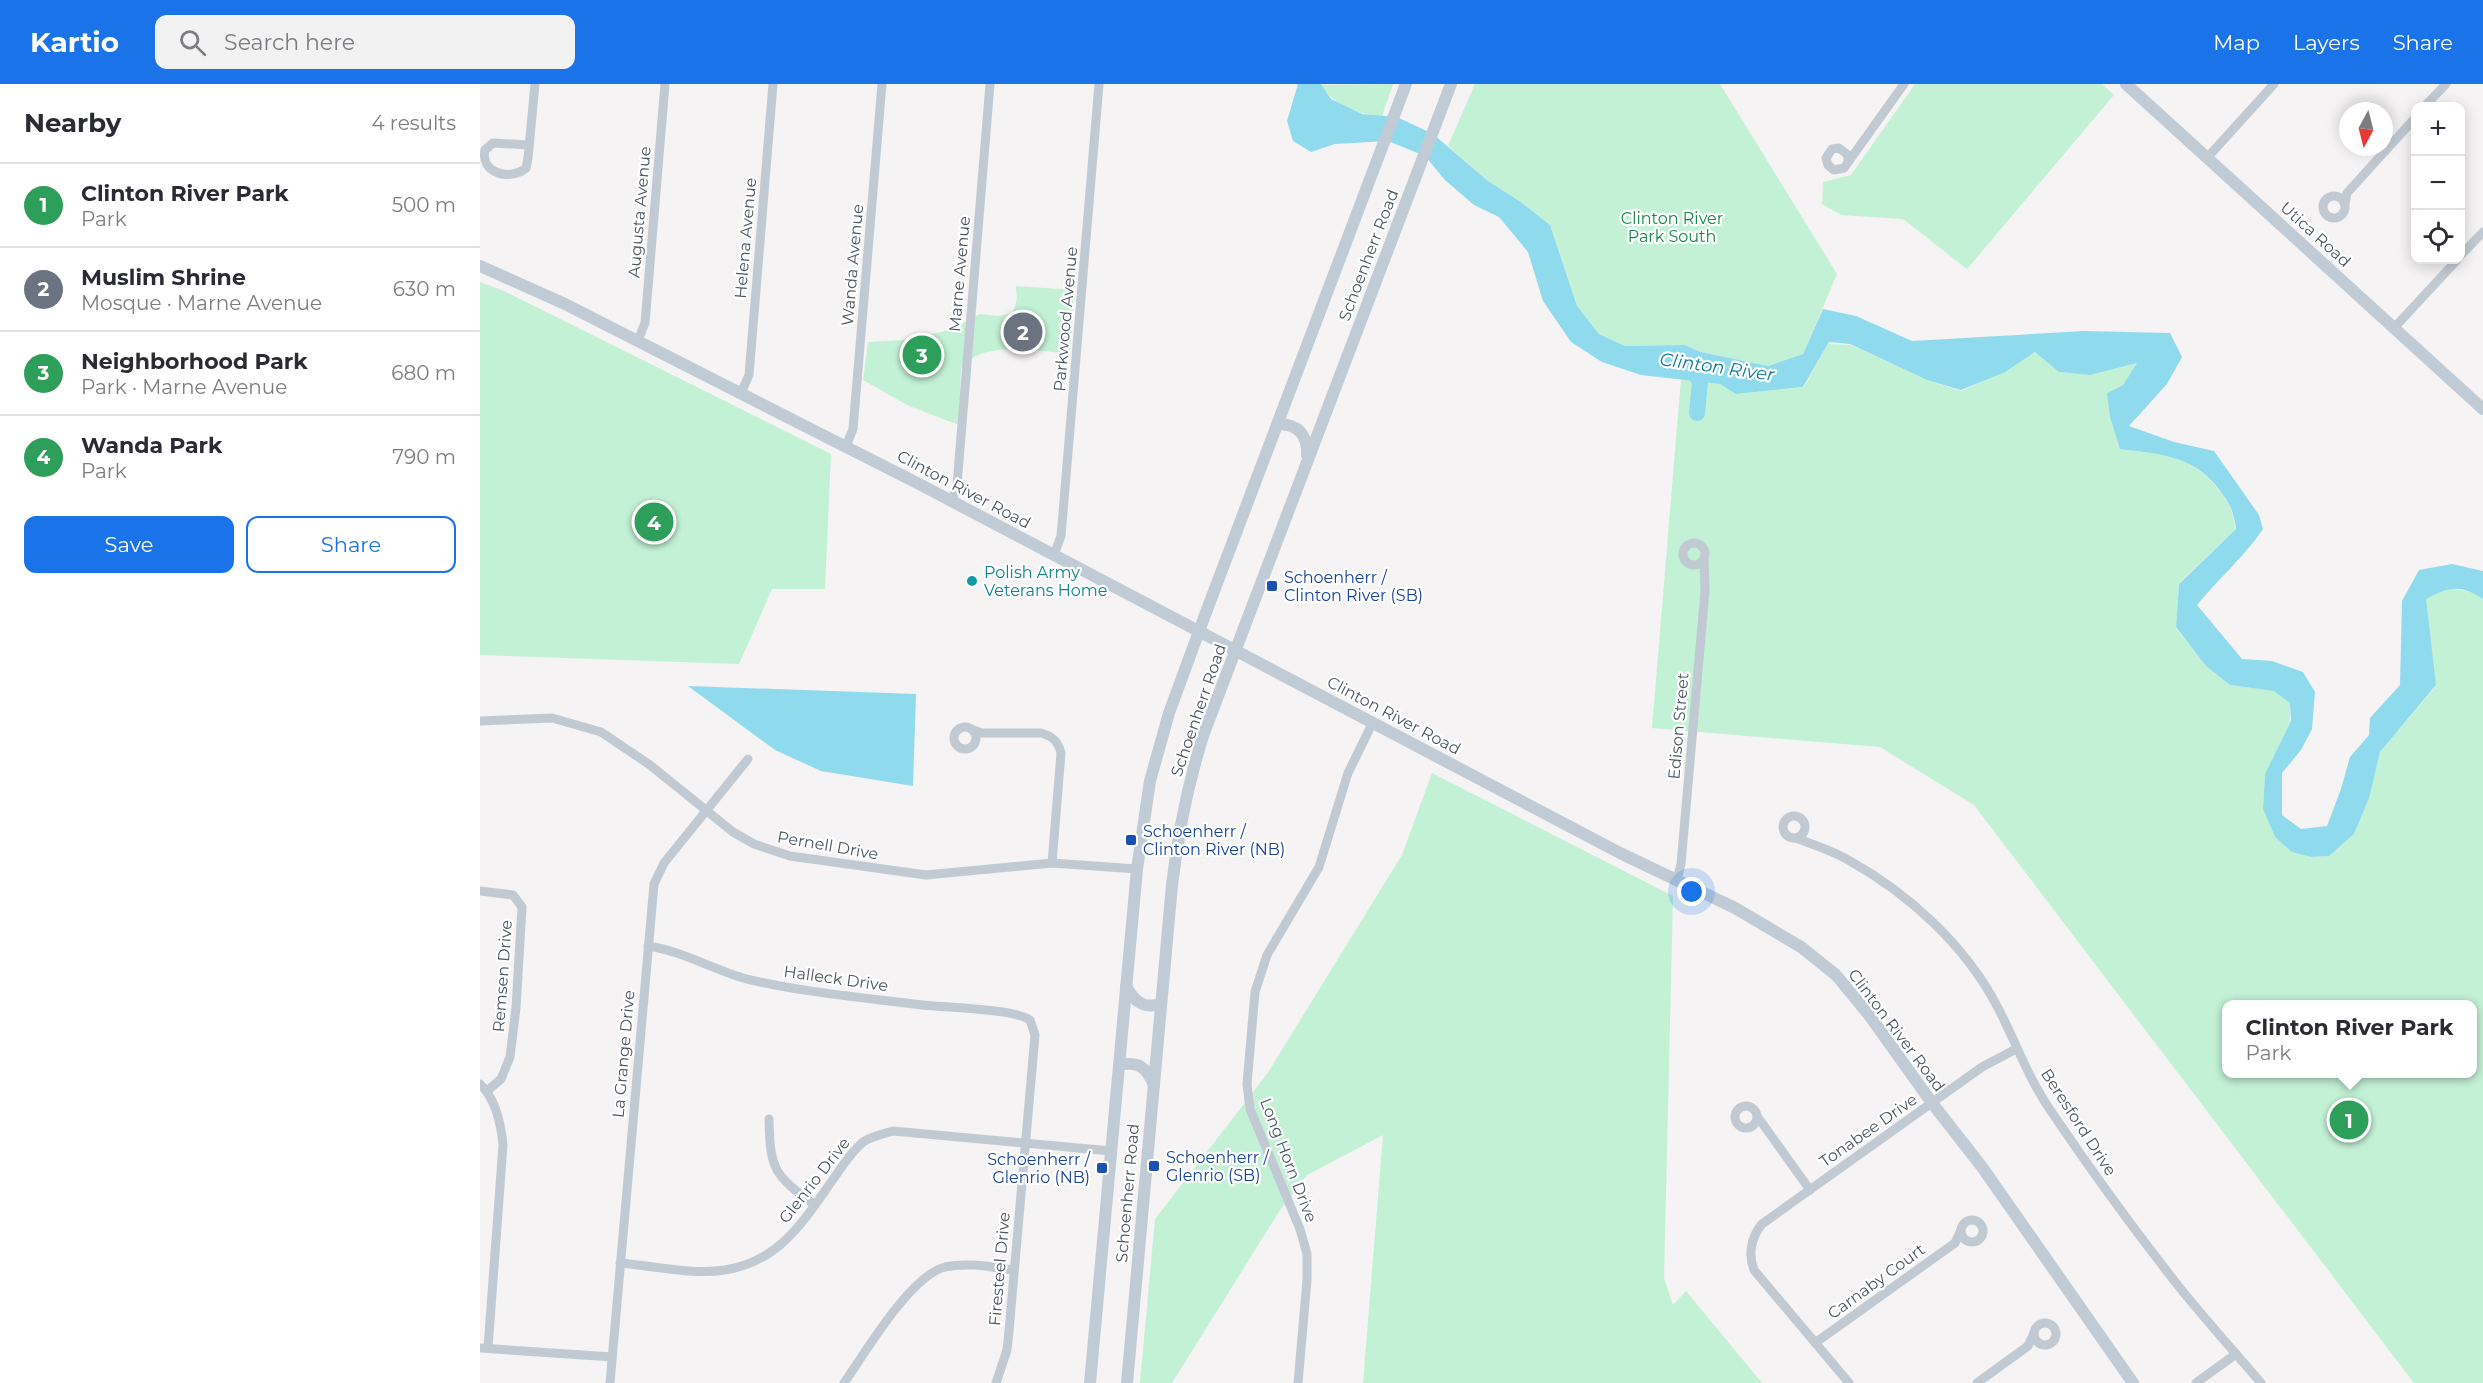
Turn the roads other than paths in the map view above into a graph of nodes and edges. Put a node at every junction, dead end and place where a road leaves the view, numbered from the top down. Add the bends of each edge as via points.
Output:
1 (535, 84) edge
2 (665, 84) edge
3 (773, 84) edge
4 (882, 84) edge
5 (990, 84) edge
6 (1099, 84) edge
7 (1406, 84) edge
8 (1451, 84) edge
9 (1904, 84) edge
10 (2126, 84) edge
11 (2274, 84) edge
12 (2446, 84) edge
13 (2429, 102) edge
14 (2411, 121) edge
15 (528, 145) junction
16 (1843, 149) junction
17 (1854, 151) junction
18 (2207, 158) junction
19 (1848, 162) junction
20 (2347, 193) junction
21 (2334, 195) junction
22 (2345, 204) junction
23 (2483, 232) edge
24 (2465, 252) edge
25 (2453, 264) edge
26 (480, 266) edge
27 (2394, 328) junction
28 (638, 340) junction
29 (741, 393) junction
30 (2483, 409) edge
31 (1278, 424) junction
32 (846, 446) junction
33 (1307, 461) junction
34 (952, 501) junction
35 (1054, 555) junction
36 (1704, 558) junction
37 (1692, 565) junction
38 (1704, 574) junction
39 (1199, 632) junction
40 (1235, 651) junction
41 (480, 721) edge
42 (1373, 722) junction
43 (971, 729) junction
44 (981, 733) junction
45 (975, 742) junction
46 (748, 759) dead end
47 (705, 811) junction
48 (1806, 827) junction
49 (1796, 838) junction
50 (1814, 845) junction
51 (1052, 863) junction
52 (1137, 869) junction
53 (1677, 879) junction
54 (480, 891) edge
55 (648, 946) junction
56 (1126, 986) junction
57 (1161, 1004) junction
58 (1024, 1016) joint
59 (2016, 1049) junction
60 (1119, 1065) junction
61 (1154, 1085) junction
62 (484, 1088) edge
63 (1932, 1103) junction
64 (1757, 1116) junction
65 (768, 1119) dead end
66 (1750, 1128) junction
67 (1764, 1128) junction
68 (1026, 1143) junction
69 (1111, 1151) junction
70 (1810, 1190) junction
71 (815, 1205) junction
72 (1960, 1230) junction
73 (1969, 1241) junction
74 (1955, 1243) junction
75 (620, 1263) junction
76 (1014, 1270) junction
77 (2034, 1333) junction
78 (1815, 1343) junction
79 (2042, 1345) junction
80 (2028, 1346) junction
81 (484, 1348) edge
82 (2236, 1354) junction
83 (612, 1356) junction
84 (610, 1383) edge
85 (844, 1383) edge
86 (996, 1383) edge
87 (1090, 1383) edge
88 (1127, 1383) edge
89 (1298, 1383) edge
90 (1849, 1383) edge
91 (1977, 1383) edge
92 (2133, 1383) edge
93 (2196, 1383) edge
94 (2261, 1383) edge

1 - 15 street
2 - 28 street, Augusta Avenue via 645,322
3 - 29 street, Helena Avenue via 749,375
4 - 32 street, Wanda Avenue via 854,429
5 - 34 street, Marne Avenue via 957,484
6 - 35 street, Parkwood Avenue via 1061,536
7 - 31 main road, Schoenherr Road
8 - 33 main road, Schoenherr Road
9 - 17 street
10 - 18 main road, Utica Road
11 - 18 street
12 - 13 street
14 - 20 street
15 - 15 street via 526,168 521,172 498,173 487,168 485,150 493,143
16 - 17 street
16 - 19 street
16 - 19 street via 1829,152 1826,162 1837,170
17 - 19 street
18 - 27 main road, Utica Road
20 - 21 street
20 - 22 street
21 - 22 street
21 - 22 street via 2324,200 2325,214 2339,217
23 - 24 street
25 - 27 street
26 - 28 main road, Clinton River Road
27 - 30 main road, Utica Road
28 - 29 main road, Clinton River Road
29 - 32 main road, Clinton River Road
31 - 33 main road via 1301,432 1307,446
31 - 39 main road, Schoenherr Road
32 - 34 main road, Clinton River Road
33 - 40 main road, Schoenherr Road
34 - 35 main road, Clinton River Road
35 - 39 main road, Clinton River Road
36 - 37 street
36 - 37 street via 1700,545 1687,546 1683,555
36 - 38 street, Edison Street
37 - 38 street
38 - 53 street, Edison Street via 1682,864
39 - 40 main road, Clinton River Road
39 - 52 main road, Schoenherr Road via 1152,771
40 - 42 main road, Clinton River Road
40 - 57 main road, Schoenherr Road via 1204,734 1182,818
41 - 47 street, Pernell Drive via 552,718 601,732 650,765
42 - 53 main road, Clinton River Road via 1620,853
42 - 89 street, Long Horn Drive via 1348,773 1319,867 1267,955 1255,992 1247,1084 1249,1103 1307,1254
43 - 44 street
43 - 45 street
43 - 45 street via 957,730 955,744 967,749
44 - 45 street
44 - 51 street via 1041,733 1059,745
46 - 47 street, La Grange Drive
47 - 51 street, Pernell Drive via 733,832 771,851 834,863 926,875
47 - 55 street, La Grange Drive via 657,874
48 - 49 street
48 - 49 street via 1798,816 1785,820 1784,831
48 - 50 street
49 - 50 street, Beresford Drive
50 - 59 street, Beresford Drive via 1849,860 1927,916 1979,976
51 - 52 street, Pernell Drive
52 - 56 main road, Schoenherr Road
53 - 63 main road, Clinton River Road via 1735,908 1826,966 1869,1015
54 - 62 street, Remsen Drive via 513,895 522,907 515,1017 506,1071 501,1079
55 - 58 street, Halleck Drive via 765,983
55 - 75 street, La Grange Drive
56 - 57 main road via 1141,1004
56 - 60 main road, Schoenherr Road
57 - 61 main road, Schoenherr Road
58 - 68 street, Firesteel Drive via 1033,1025 1035,1035
59 - 63 street, Tonabee Drive via 1982,1067
59 - 82 street, Beresford Drive via 2050,1112 2119,1208
60 - 61 main road via 1140,1065
60 - 69 main road, Schoenherr Road
61 - 88 main road, Schoenherr Road
62 - 81 street via 502,1130 503,1145
63 - 70 street, Tonabee Drive
63 - 92 main road, Clinton River Road via 1982,1167
64 - 66 street
64 - 66 street via 1751,1107 1737,1110 1737,1124
64 - 67 street
65 - 71 street via 770,1153 777,1173
66 - 67 street
67 - 70 street
68 - 69 street, Glenrio Drive
68 - 71 street, Glenrio Drive via 893,1131 865,1141 851,1154
68 - 76 street, Firesteel Drive
69 - 87 main road, Schoenherr Road
70 - 78 street, Tonabee Drive via 1762,1224 1755,1234 1750,1257 1754,1270
71 - 75 street, Glenrio Drive via 780,1247 744,1265 701,1271
72 - 73 street
72 - 73 street via 1969,1220 1982,1225 1979,1239
72 - 74 street
73 - 74 street, Carnaby Court
74 - 78 street, Carnaby Court
75 - 83 street, La Grange Drive
76 - 85 street via 958,1265 929,1274 905,1299
76 - 86 street, Firesteel Drive via 1007,1350
77 - 79 street
77 - 79 street via 2040,1324 2054,1326 2055,1339
77 - 80 street
78 - 90 street
79 - 80 street
80 - 91 street
81 - 83 street
82 - 93 street
82 - 94 street, Beresford Drive
83 - 84 street, La Grange Drive

